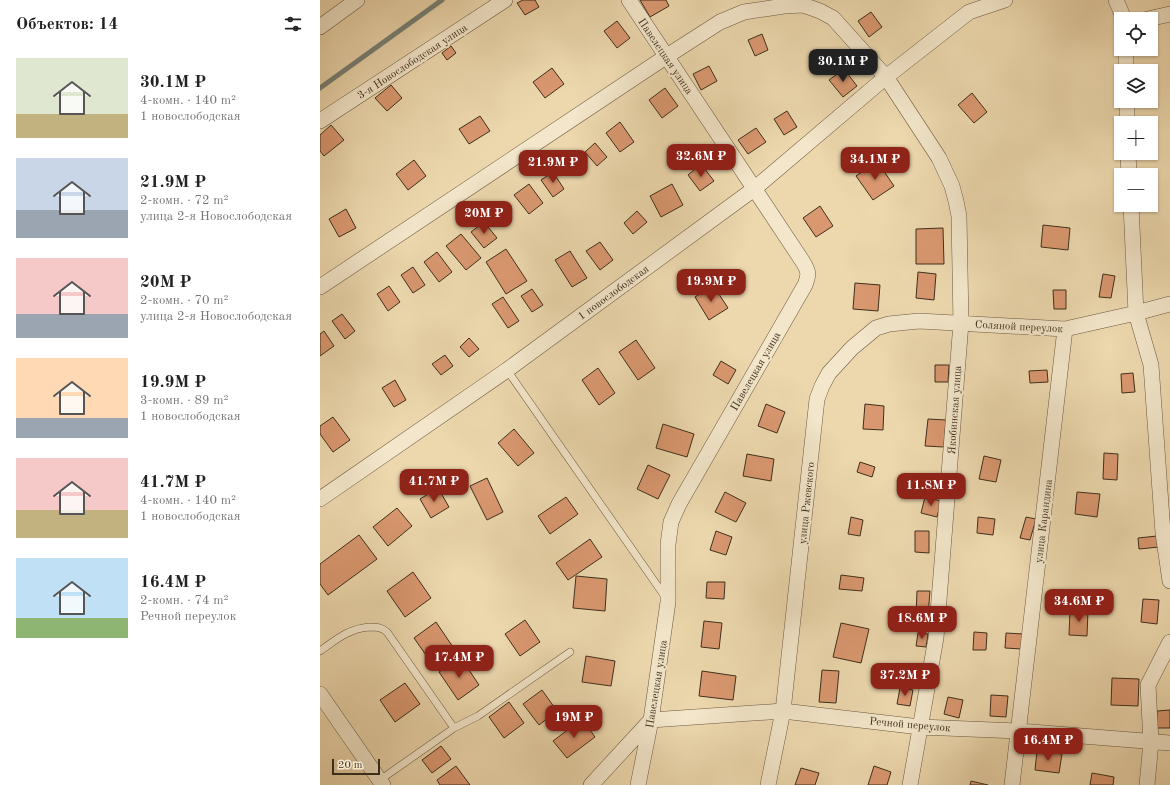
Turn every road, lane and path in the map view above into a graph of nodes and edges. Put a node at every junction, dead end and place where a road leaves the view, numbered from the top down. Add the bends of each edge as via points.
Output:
1 (357, 0) edge
2 (505, 0) edge
3 (629, 0) edge
4 (1005, 0) edge
5 (1116, 0) edge
6 (972, 6) edge
7 (1121, 12) edge
8 (1170, 14) edge
9 (1158, 17) edge
10 (320, 27) edge
11 (667, 56) junction
12 (886, 77) junction
13 (320, 121) edge
14 (754, 189) junction
15 (1130, 212) edge
16 (320, 287) edge
17 (1170, 304) edge
18 (1136, 313) junction
19 (961, 323) junction
20 (1065, 329) junction
21 (507, 370) junction
22 (320, 498) edge
23 (1170, 581) edge
24 (668, 602) junction
25 (1170, 642) edge
26 (320, 651) edge
27 (570, 652) dead end
28 (320, 694) edge
29 (783, 711) junction
30 (651, 720) junction
31 (920, 727) junction
32 (454, 728) junction
33 (1019, 731) junction
34 (1151, 742) junction
35 (1170, 742) edge
36 (381, 783) edge
37 (591, 785) edge
38 (638, 785) edge
39 (768, 785) edge
40 (910, 785) edge
41 (1012, 785) edge
42 (1147, 785) edge

1 - 10 street
2 - 13 street, 3-я Новослободская улица
3 - 11 street, Павелецкая улица
4 - 6 street, 1 новослободская
5 - 7 street
6 - 12 street, 1 новослободская
8 - 9 street
11 - 12 street, Якобинская улица via 720,22 744,12 803,5 833,18
11 - 14 street, Павелецкая улица
11 - 16 street, Якобинская улица
12 - 14 street, 1 новослободская
12 - 19 street, Якобинская улица via 939,158 952,186 959,216
14 - 21 street, 1 новослободская
14 - 24 street, Павелецкая улица via 803,262 808,276 802,292 671,522 668,544
15 - 18 street
17 - 18 street, Соляной переулок
18 - 20 street, Соляной переулок
18 - 23 street via 1151,365
19 - 20 street, Соляной переулок
19 - 29 street, улица Ржевского via 919,321 876,328 829,372 822,386 817,399
19 - 31 street, Якобинская улица via 936,638
20 - 33 street, улица Карандина
21 - 22 street, 1 новослободская
21 - 24 lane
24 - 30 street, Павелецкая улица
25 - 34 street via 1148,685
26 - 32 lane via 352,630 382,628
27 - 32 lane via 478,716
28 - 36 street
29 - 30 street, Речной переулок
29 - 31 street, Речной переулок
29 - 39 street, улица Ржевского
30 - 37 street
30 - 38 street, Павелецкая улица
31 - 33 street, Речной переулок
31 - 40 street, Якобинская улица
32 - 36 lane
33 - 34 street, Речной переулок
33 - 41 street, улица Карандина
34 - 35 street, Речной переулок
34 - 42 street

